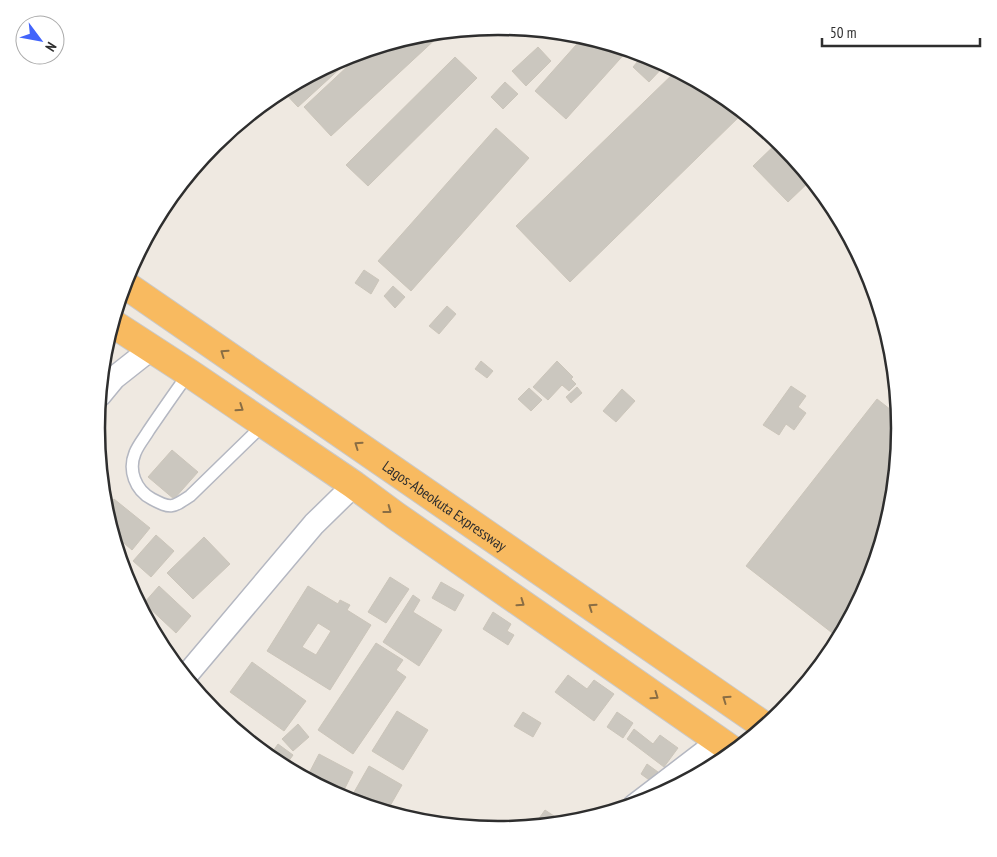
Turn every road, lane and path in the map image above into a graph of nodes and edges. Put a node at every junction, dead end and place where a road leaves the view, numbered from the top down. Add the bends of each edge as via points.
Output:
1 (131, 289) edge
2 (118, 327) edge
3 (152, 348) junction
4 (189, 373) junction
5 (107, 386) edge
6 (264, 424) junction
7 (354, 485) junction
8 (190, 672) edge
9 (760, 723) edge
10 (727, 746) edge
11 (672, 781) edge

9 -> 1 highway, Lagos-Abeokuta Expressway
2 - 3 highway
3 - 4 highway
3 - 5 street
4 -> 6 highway
4 - 6 lane via 135,452 132,471 137,486 146,496 165,506 176,505 190,496
6 - 7 highway
7 - 8 street via 314,524
7 -> 10 highway
10 - 11 street

